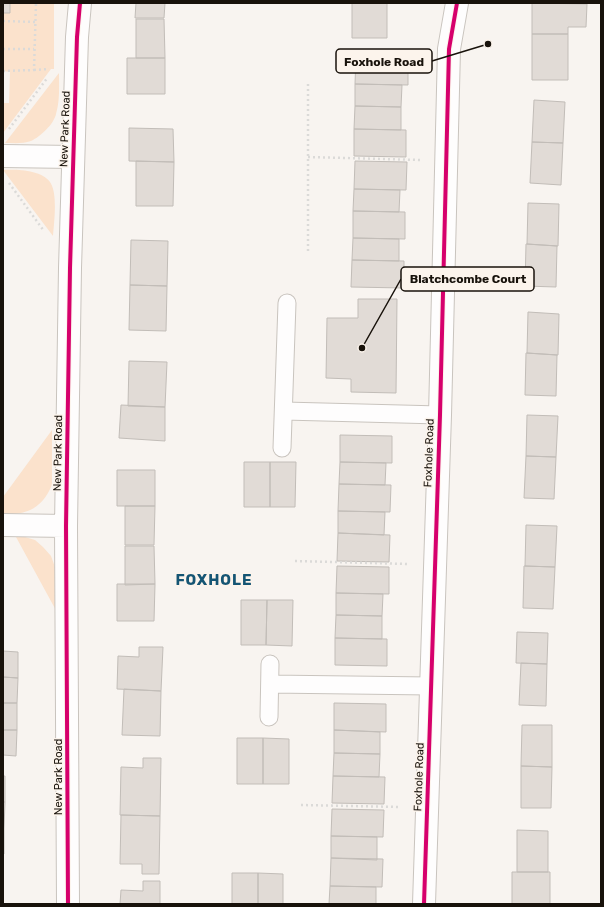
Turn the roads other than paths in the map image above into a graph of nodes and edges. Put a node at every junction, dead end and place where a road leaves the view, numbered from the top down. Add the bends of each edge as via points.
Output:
1 (80, 3) edge
2 (457, 3) edge
3 (3, 156) edge
4 (74, 157) junction
5 (287, 303) dead end
6 (284, 411) junction
7 (440, 415) junction
8 (282, 448) dead end
9 (3, 525) edge
10 (66, 526) junction
11 (270, 664) dead end
12 (270, 684) junction
13 (431, 686) junction
14 (269, 717) dead end
15 (68, 904) edge
16 (424, 904) edge

1 - 4 street, New Park Road
2 - 7 street, Foxhole Road via 449,49
3 - 4 street
4 - 10 street, New Park Road
5 - 6 lane
6 - 7 lane
6 - 8 lane
7 - 13 street, Foxhole Road
9 - 10 street
10 - 15 street, New Park Road
11 - 12 lane
12 - 13 lane
12 - 14 lane
13 - 16 street, Foxhole Road

